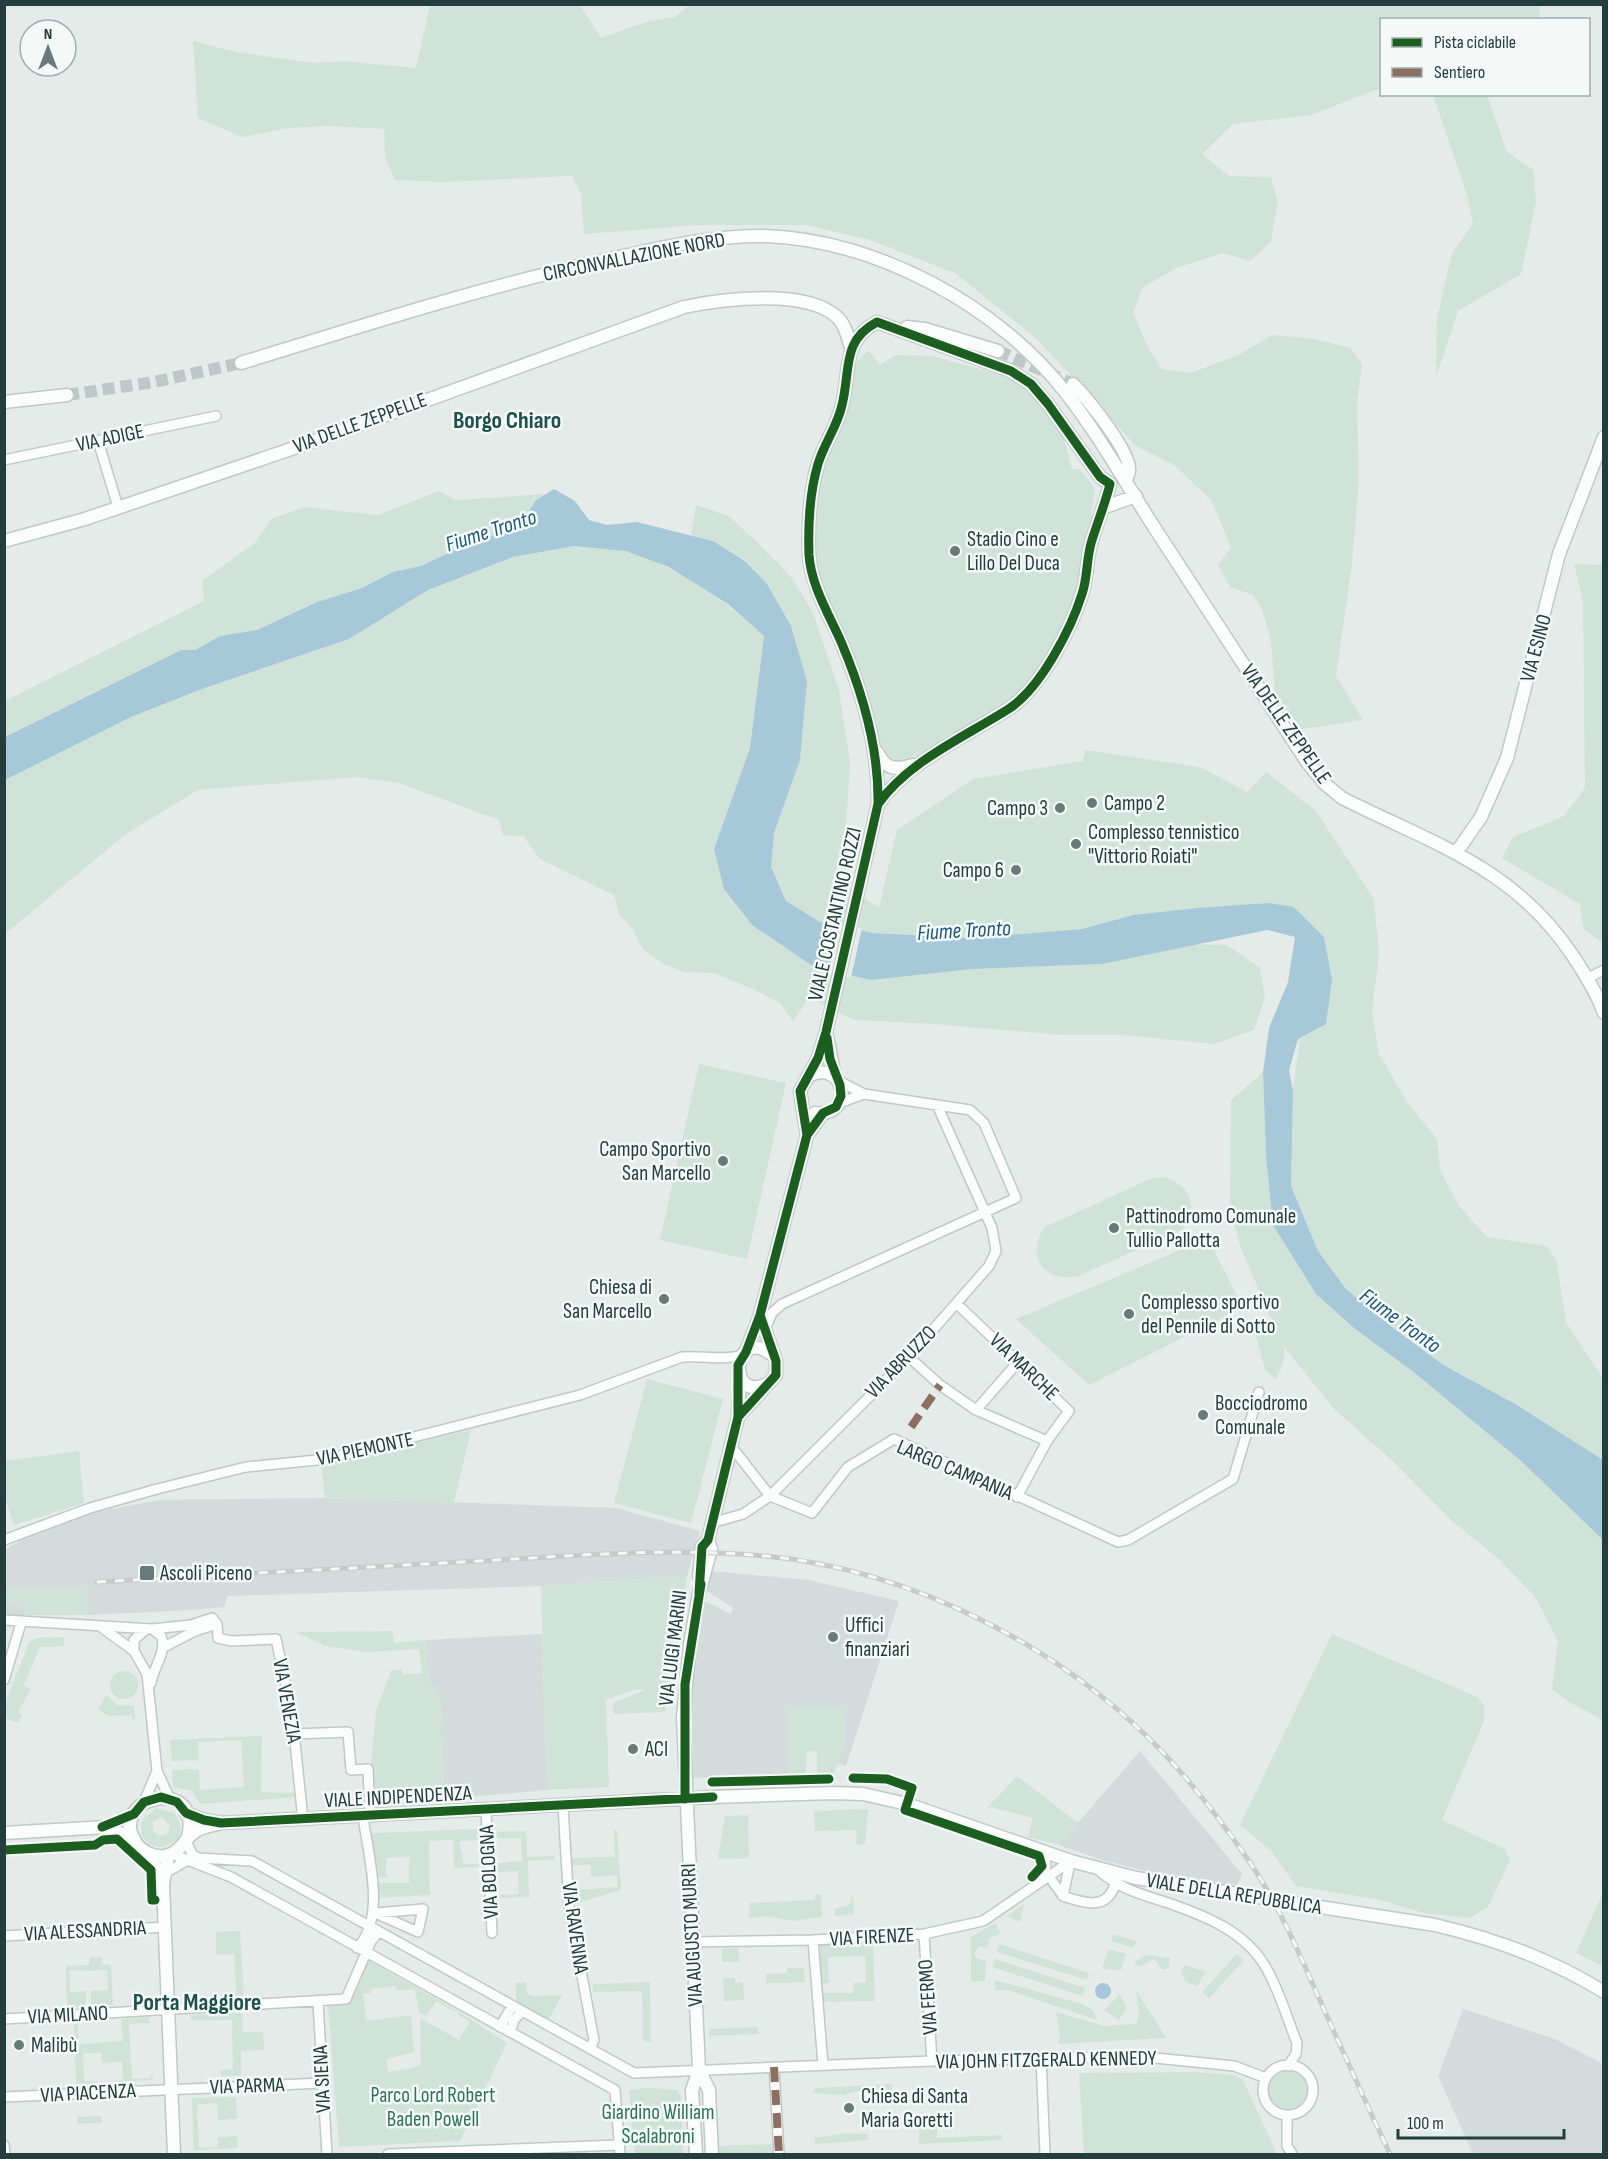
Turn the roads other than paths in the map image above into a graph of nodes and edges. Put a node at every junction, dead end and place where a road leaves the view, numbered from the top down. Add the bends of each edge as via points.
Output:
1 (893, 326) junction
2 (851, 348) junction
3 (998, 351) tunnel mouth
4 (241, 363) tunnel mouth
5 (1073, 384) tunnel mouth
6 (68, 395) tunnel mouth
7 (4, 402) edge
8 (216, 416) dead end
9 (1604, 437) edge
10 (98, 441) junction
11 (4, 460) edge
12 (1598, 465) edge
13 (1126, 480) junction
14 (1110, 484) junction
15 (1136, 496) junction
16 (118, 507) junction
17 (1104, 507) junction
18 (4, 541) edge
19 (874, 747) junction
20 (920, 764) junction
21 (878, 806) junction
22 (1456, 853) junction
23 (1604, 970) edge
24 (1588, 978) junction
25 (1604, 1013) edge
26 (826, 1032) junction
27 (808, 1076) junction
28 (837, 1079) junction
29 (864, 1094) junction
30 (802, 1103) junction
31 (839, 1103) junction
32 (937, 1105) junction
33 (823, 1113) junction
34 (807, 1135) junction
35 (985, 1212) junction
36 (957, 1304) junction
37 (760, 1315) junction
38 (765, 1329) junction
39 (745, 1353) junction
40 (771, 1354) junction
41 (909, 1357) junction
42 (724, 1360) junction
43 (1018, 1361) junction
44 (739, 1374) junction
45 (769, 1383) junction
46 (1259, 1392) dead end
47 (976, 1410) junction
48 (738, 1417) junction
49 (1047, 1441) junction
50 (731, 1446) junction
51 (770, 1496) junction
52 (1017, 1497) junction
53 (711, 1523) junction
54 (4, 1540) edge
55 (708, 1540) joint
56 (4, 1620) edge
57 (21, 1623) junction
58 (217, 1624) junction
59 (99, 1626) junction
60 (149, 1629) junction
61 (164, 1647) junction
62 (136, 1653) junction
63 (159, 1656) junction
64 (4, 1680) edge
65 (150, 1701) junction
66 (294, 1734) junction
67 (157, 1771) junction
68 (863, 1794) joint
69 (170, 1799) junction
70 (685, 1799) junction
71 (144, 1802) junction
72 (563, 1806) junction
73 (486, 1810) junction
74 (186, 1813) junction
75 (134, 1814) junction
76 (366, 1817) junction
77 (303, 1820) junction
78 (221, 1823) junction
79 (106, 1827) junction
80 (4, 1833) edge
81 (134, 1839) junction
82 (187, 1839) junction
83 (1044, 1852) junction
84 (149, 1854) junction
85 (170, 1854) junction
86 (237, 1860) junction
87 (186, 1861) junction
88 (1071, 1861) junction
89 (1095, 1868) junction
90 (231, 1877) junction
91 (164, 1879) junction
92 (1053, 1882) dead end
93 (1039, 1883) junction
94 (1115, 1886) junction
95 (1063, 1896) junction
96 (375, 1913) junction
97 (165, 1927) junction
98 (374, 1929) junction
99 (492, 1933) dead end
100 (924, 1934) junction
101 (4, 1936) edge
102 (813, 1940) junction
103 (692, 1942) junction
104 (357, 1948) junction
105 (367, 1953) junction
106 (1604, 1992) edge
107 (318, 2003) junction
108 (512, 2006) junction
109 (168, 2010) junction
110 (522, 2011) junction
111 (4, 2019) edge
112 (500, 2027) junction
113 (510, 2032) junction
114 (590, 2048) junction
115 (1041, 2057) junction
116 (932, 2061) junction
117 (823, 2065) junction
118 (1288, 2066) junction
119 (774, 2067) junction
120 (699, 2070) junction
121 (1266, 2078) junction
122 (322, 2083) junction
123 (172, 2088) junction
124 (4, 2097) edge
125 (1287, 2115) junction
126 (4, 2145) edge
127 (619, 2150) edge
128 (444, 2153) edge
129 (5, 2154) edge
130 (174, 2154) edge
131 (327, 2154) edge
132 (388, 2154) edge
133 (696, 2154) edge
134 (712, 2154) edge
135 (779, 2154) edge
136 (1045, 2154) edge
137 (1292, 2154) edge

1 - 2 street via 878,321 865,328
1 - 3 street via 925,329
1 - 14 street via 1011,370 1031,384 1100,477
2 - 16 street, VIA DELLE ZEPPELLE via 838,319 822,307 754,299 684,307 306,444
2 - 19 street, VIALE COSTANTINO ROZZI via 842,406 818,465 809,555 813,579 848,659
4 - 13 street, CIRCONVALLAZIONE NORD via 419,306 604,260 690,242 738,237 796,239 899,267 975,309 1032,354 1065,392
5 - 13 street, VIA DELLE ZEPPELLE via 1102,419 1127,459 1130,470
6 - 7 street
8 - 10 street, VIA ADIGE
9 - 12 street, VIA ESINO
10 - 11 street, VIA ADIGE
10 - 16 street
12 - 22 street, VIA ESINO via 1559,554 1507,758 1480,817
13 - 14 street
13 - 15 street, VIA DELLE ZEPPELLE
14 - 17 street, VIALE COSTANTINO ROZZI
15 - 17 street
15 - 22 street, VIA DELLE ZEPPELLE via 1324,783 1342,798
16 - 18 street, VIA DELLE ZEPPELLE
17 - 20 street, VIALE COSTANTINO ROZZI via 1091,542 1083,592 1050,664 1012,706
19 - 20 street, VIALE COSTANTINO ROZZI via 883,765 891,769
19 - 21 street, VIALE COSTANTINO ROZZI via 879,776
20 - 21 street, VIALE COSTANTINO ROZZI via 889,789
21 - 26 street, VIALE COSTANTINO ROZZI
22 - 24 street, VIA DELLE ZEPPELLE via 1524,897 1556,932
23 - 24 street
24 - 25 street, VIA DELLE ZEPPELLE
26 - 27 street, VIALE COSTANTINO ROZZI
26 - 28 street, VIALE COSTANTINO ROZZI
27 - 28 street, VIALE COSTANTINO ROZZI via 822,1071
27 - 30 street, VIALE COSTANTINO ROZZI via 800,1091
28 - 29 street, VIALE COSTANTINO ROZZI
28 - 31 street, VIALE COSTANTINO ROZZI via 842,1092
29 - 31 street, VIALE COSTANTINO ROZZI
29 - 32 street, VIALE COSTANTINO ROZZI
30 - 33 street via 811,1111
30 - 34 street, VIALE COSTANTINO ROZZI
31 - 33 street, VIALE COSTANTINO ROZZI
32 - 35 street
32 - 35 street, VIALE COSTANTINO ROZZI via 970,1110 984,1123 1016,1198
33 - 34 street, VIALE COSTANTINO ROZZI
34 - 37 street, VIALE COSTANTINO ROZZI
35 - 36 street, VIA ABRUZZO via 996,1251 989,1266
35 - 38 street via 782,1304 772,1313
36 - 41 street, VIA ABRUZZO
36 - 43 street, VIA MARCHE
37 - 38 street
37 - 39 street, VIALE COSTANTINO ROZZI
38 - 40 street
39 - 40 street via 756,1348
39 - 42 street, VIA PIEMONTE
39 - 44 street, VIALE COSTANTINO ROZZI
40 - 45 street via 777,1368
41 - 47 street via 940,1386
41 - 51 street, VIA ABRUZZO
42 - 44 street
42 - 54 street, VIA PIEMONTE via 682,1357 580,1395 327,1459 246,1467 157,1489 90,1508
43 - 47 street
43 - 49 street, VIA MARCHE via 1069,1411
44 - 45 street via 753,1387
44 - 48 street, VIALE COSTANTINO ROZZI
45 - 48 street, VIALE COSTANTINO ROZZI
46 - 52 street, LARGO CAMPANIA via 1233,1479 1132,1538 1118,1542
47 - 49 street
48 - 50 street, VIALE COSTANTINO ROZZI
49 - 52 street, VIA MARCHE
50 - 51 street
50 - 53 street, VIALE COSTANTINO ROZZI
51 - 52 street, LARGO CAMPANIA via 812,1512 848,1467 894,1439
51 - 53 street, VIA ABRUZZO via 743,1514
53 - 55 street, VIALE COSTANTINO ROZZI
55 - 70 street, VIA LUIGI MARINI via 700,1557 699,1593 685,1684
56 - 57 street
57 - 59 street
57 - 64 street
58 - 60 street via 212,1618 191,1625
58 - 61 street
58 - 66 street, VIA VENEZIA via 218,1638 276,1639
59 - 60 street
59 - 62 street
60 - 61 street via 162,1636
60 - 62 street via 136,1635
61 - 63 street
62 - 63 street via 151,1660
62 - 65 street via 147,1674
63 - 65 street via 152,1673
65 - 67 street
66 - 76 street via 348,1732 351,1770 368,1769
66 - 77 street, VIA VENEZIA
67 - 69 street
67 - 71 street
68 - 70 street, VIALE INDIPENDENZA
68 - 83 street, VIALE DELLA REPUBBLICA via 907,1804
69 - 71 street via 161,1797
69 - 74 street, VIALE INDIPENDENZA
70 - 72 street, VIALE INDIPENDENZA
70 - 103 street, VIA AUGUSTO MURRI
71 - 75 street
72 - 73 street, VIALE INDIPENDENZA
72 - 114 street, VIA RAVENNA via 569,1907 594,2040
73 - 76 street, VIALE INDIPENDENZA
73 - 99 street, VIA BOLOGNA
74 - 78 street, VIALE INDIPENDENZA
74 - 82 street via 190,1829
75 - 79 street
75 - 81 street
76 - 77 street, VIALE INDIPENDENZA
76 - 96 street
77 - 78 street, VIALE INDIPENDENZA
78 - 82 street, VIALE INDIPENDENZA via 196,1831
79 - 80 street
79 - 81 street
81 - 84 street
82 - 85 street, VIALE INDIPENDENZA
82 - 86 street via 192,1854 198,1858
83 - 88 street, VIALE DELLA REPUBBLICA
83 - 93 street via 1046,1866
84 - 85 street
84 - 91 street
85 - 87 street
85 - 91 street
86 - 90 street
86 - 98 street via 252,1862
87 - 90 street
87 - 91 street
88 - 89 street, VIALE DELLA REPUBBLICA
88 - 93 street, VIA FIRENZE
88 - 95 street
89 - 94 street
89 - 106 street, VIALE DELLA REPUBBLICA via 1157,1882 1436,1925 1481,1936 1555,1964
90 - 104 street
91 - 97 street
92 - 95 street
93 - 100 street, VIA FIRENZE via 983,1921
94 - 95 street via 1108,1900 1100,1903 1085,1904
94 - 118 street via 1201,1914 1234,1933 1254,1951 1265,1966 1297,2043 1296,2054
96 - 96 street via 418,1932 423,1909 387,1912
96 - 98 street
97 - 101 street, VIA ALESSANDRIA
97 - 109 street
98 - 104 street
98 - 105 street
98 - 108 street
100 - 102 street, VIA FIRENZE
100 - 116 street, VIA FERMO
102 - 103 street, VIA FIRENZE
102 - 117 street
103 - 120 street, VIA AUGUSTO MURRI
104 - 105 street
105 - 107 street, VIA MILANO via 346,2000
105 - 112 street
107 - 109 street, VIA MILANO
107 - 122 street, VIA SIENA
108 - 110 street
108 - 112 street
109 - 111 street, VIA MILANO
109 - 123 street
110 - 113 street
110 - 114 street
112 - 113 street
113 - 127 street via 615,2090
114 - 120 street, VIA JOHN FITZGERALD KENNEDY via 634,2073
115 - 116 street, VIA JOHN FITZGERALD KENNEDY
115 - 121 street, VIA JOHN FITZGERALD KENNEDY via 1136,2056 1207,2062 1234,2066
115 - 136 street
116 - 117 street, VIA JOHN FITZGERALD KENNEDY
117 - 119 street, VIA JOHN FITZGERALD KENNEDY
118 - 121 street
118 - 125 street via 1307,2074 1313,2095 1301,2112
119 - 120 street, VIA JOHN FITZGERALD KENNEDY
119 - 135 street
120 - 133 street via 692,2090
120 - 134 street via 709,2090
121 - 125 street via 1265,2099 1273,2110
122 - 123 street, VIA PARMA
122 - 131 street, VIA SIENA
123 - 124 street, VIA PIACENZA
123 - 130 street
125 - 137 street via 1287,2146
126 - 129 street
127 - 128 street
128 - 132 street

